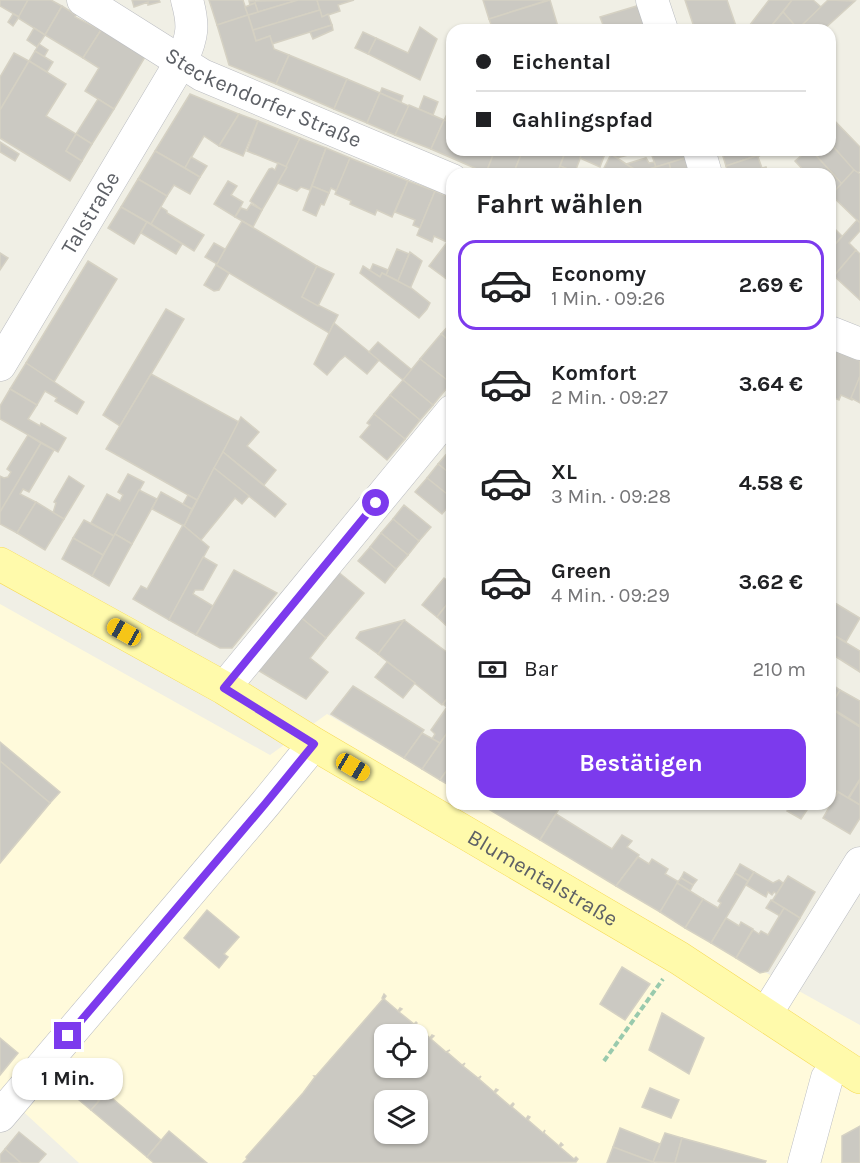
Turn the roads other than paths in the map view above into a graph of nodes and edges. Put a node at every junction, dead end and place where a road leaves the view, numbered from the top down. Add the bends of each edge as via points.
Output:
1 (83, 0) edge
2 (187, 0) edge
3 (652, 0) edge
4 (660, 24) edge
5 (182, 60) junction
6 (446, 177) edge
7 (836, 334) edge
8 (860, 344) edge
9 (0, 364) edge
10 (446, 418) edge
11 (0, 564) edge
12 (224, 688) junction
13 (314, 744) junction
14 (860, 863) edge
15 (766, 1014) junction
16 (849, 1071) edge
17 (0, 1116) edge
18 (804, 1163) edge

1 - 5 street, Steckendorfer Straße
2 - 5 street, Talstraße via 192,17 191,41
3 - 4 street
5 - 6 street, Steckendorfer Straße via 202,75
5 - 9 street, Talstraße
7 - 8 street
10 - 12 street
11 - 12 main road, Blumentalstraße
12 - 13 main road, Blumentalstraße
13 - 15 main road, Blumentalstraße via 679,958
13 - 17 street
14 - 15 street
15 - 16 main road, Blumentalstraße
16 - 18 street via 827,1078

